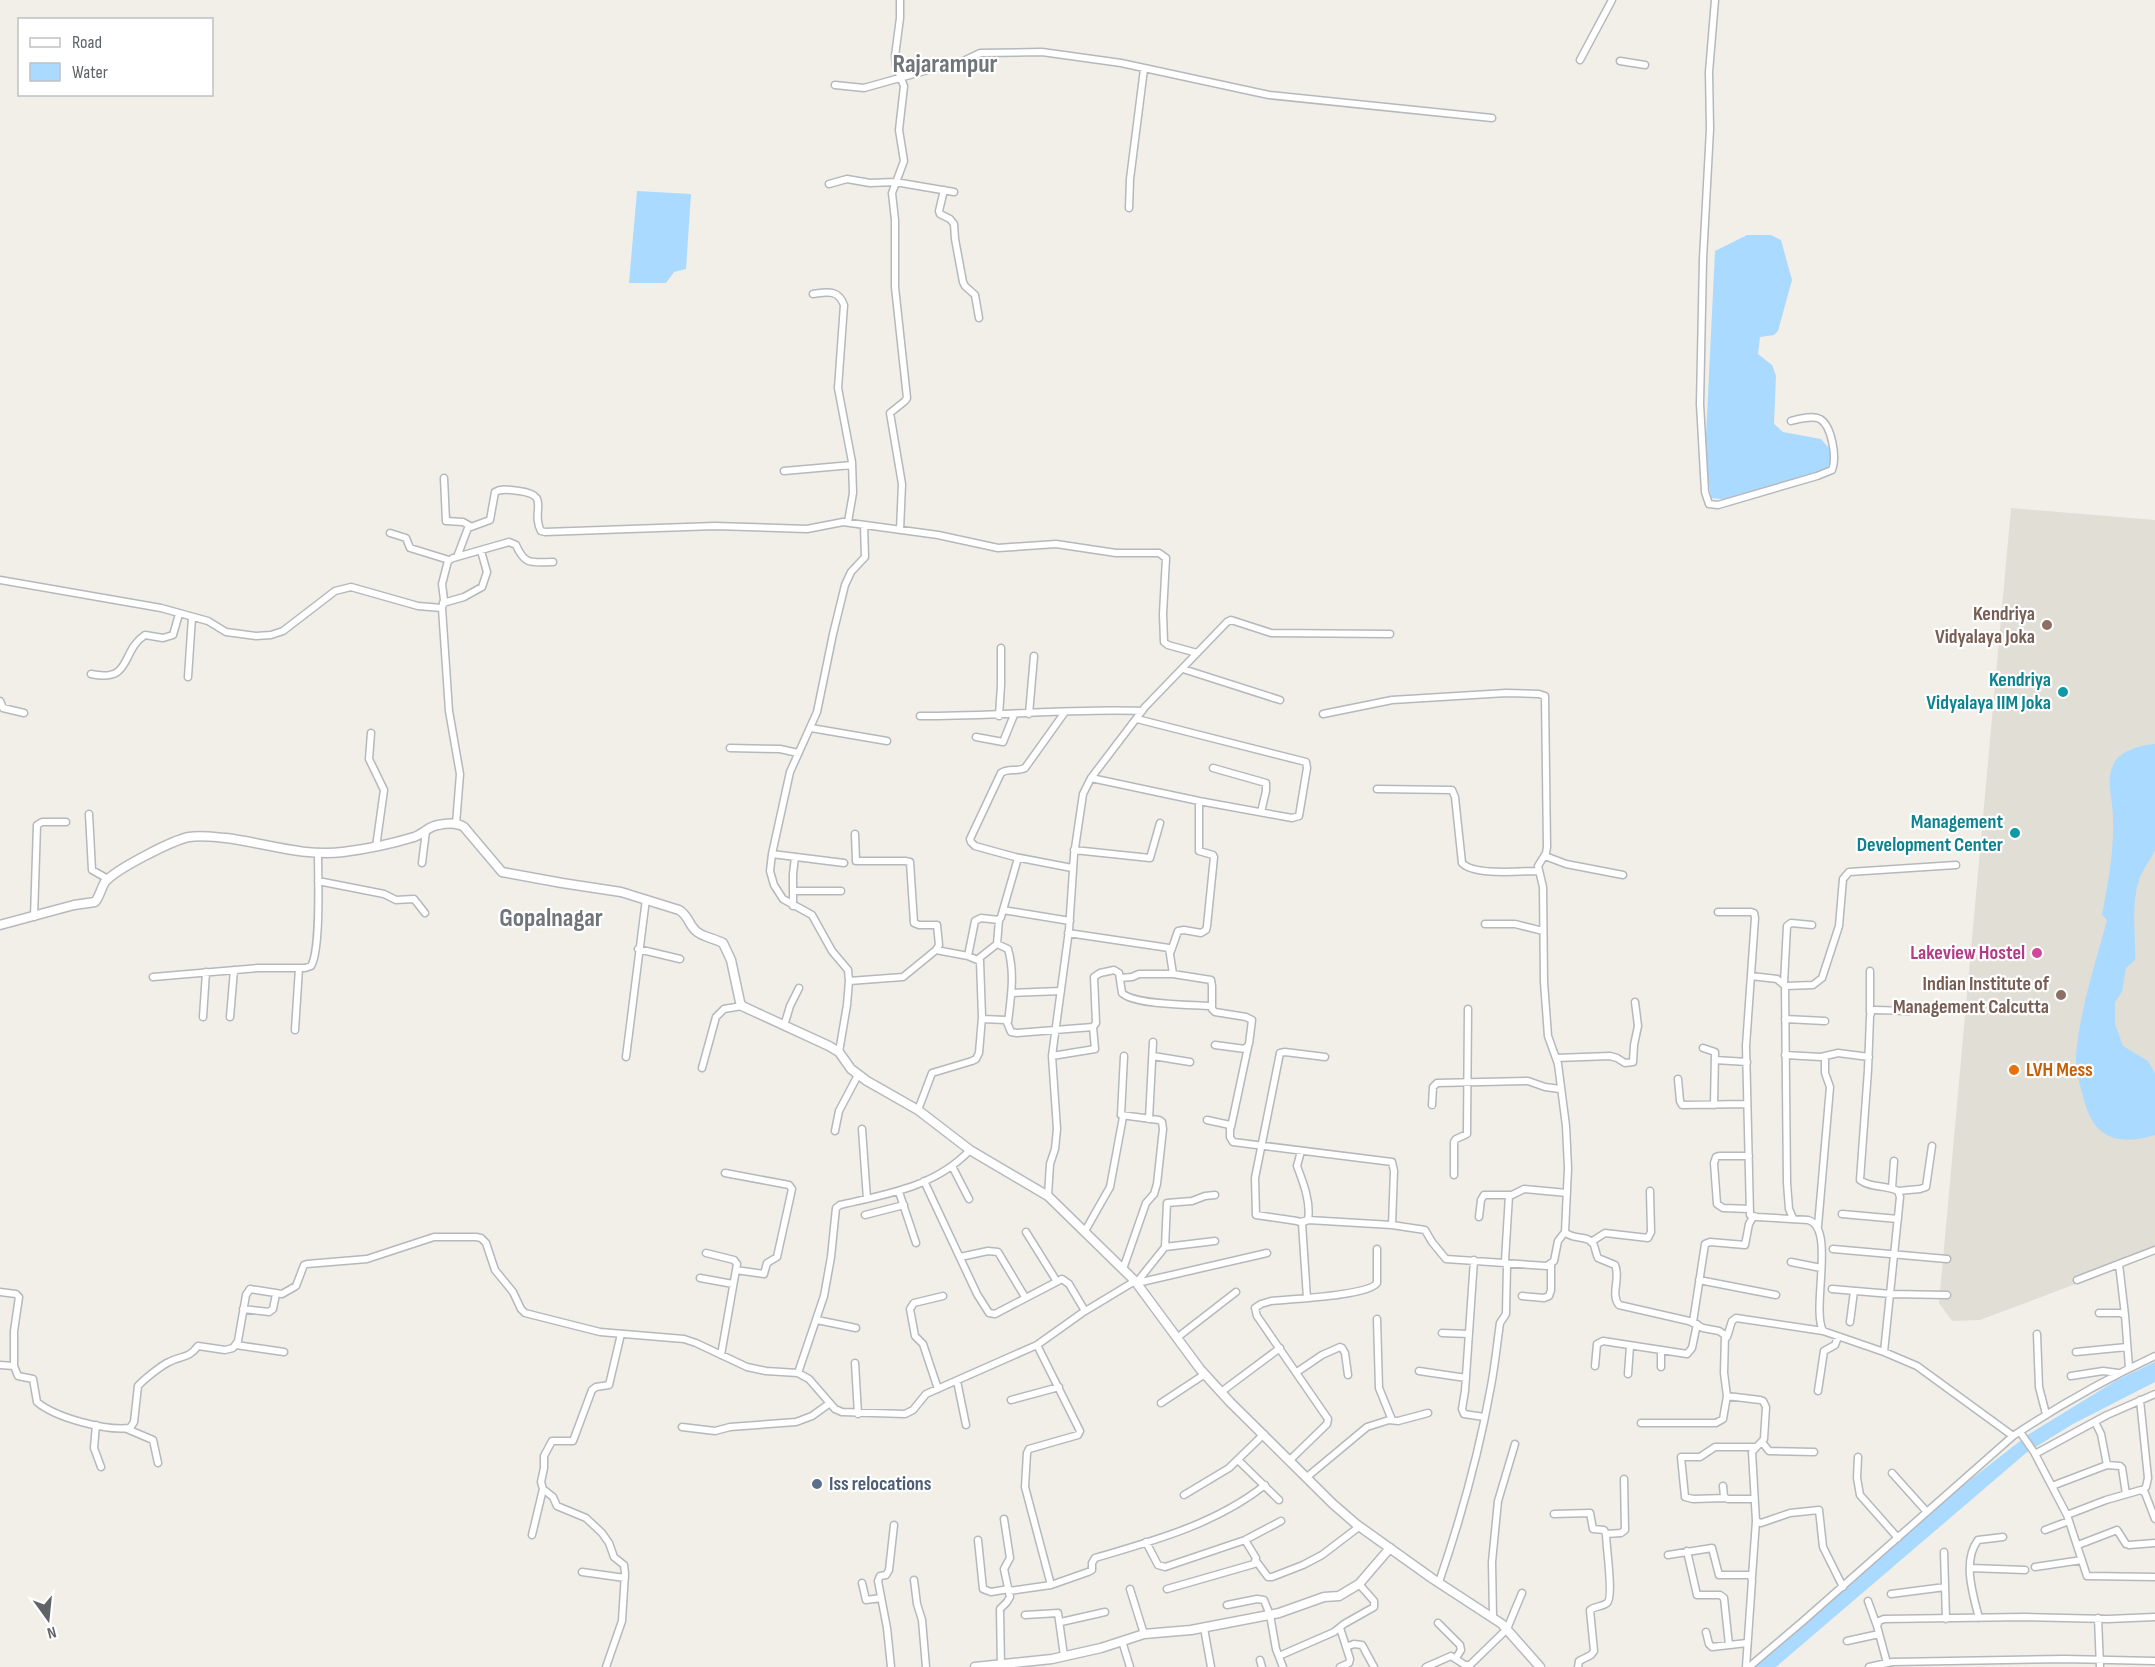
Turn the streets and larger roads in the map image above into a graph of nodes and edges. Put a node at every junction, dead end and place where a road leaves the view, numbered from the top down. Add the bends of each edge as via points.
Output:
1 (900, 0) edge
2 (1612, 0) edge
3 (1715, 0) edge
4 (1580, 60) dead end
5 (1620, 62) dead end
6 (1645, 65) dead end
7 (1144, 69) junction
8 (901, 78) junction
9 (835, 85) dead end
10 (1492, 118) dead end
11 (895, 182) junction
12 (829, 184) dead end
13 (944, 190) junction
14 (954, 192) dead end
15 (1129, 208) dead end
16 (813, 294) dead end
17 (979, 318) dead end
18 (1791, 421) dead end
19 (852, 465) junction
20 (784, 471) dead end
21 (444, 478) dead end
22 (848, 522) junction
23 (470, 526) junction
24 (864, 530) junction
25 (900, 530) junction
26 (390, 533) dead end
27 (481, 551) junction
28 (457, 557) junction
29 (449, 560) junction
30 (552, 562) dead end
31 (0, 580) edge
32 (443, 606) junction
33 (179, 614) junction
34 (192, 617) junction
35 (1390, 633) dead end
36 (1001, 648) dead end
37 (1197, 652) junction
38 (1034, 656) dead end
39 (1183, 669) junction
40 (91, 674) dead end
41 (188, 677) dead end
42 (1280, 700) dead end
43 (0, 701) edge
44 (1142, 711) junction
45 (1065, 712) junction
46 (24, 713) dead end
47 (1029, 714) junction
48 (1323, 714) dead end
49 (1014, 715) junction
50 (920, 716) dead end
51 (999, 716) junction
52 (1137, 719) junction
53 (811, 728) junction
54 (371, 733) dead end
55 (976, 737) dead end
56 (887, 741) dead end
57 (730, 748) dead end
58 (793, 752) junction
59 (1213, 768) dead end
60 (1091, 778) junction
61 (1377, 789) dead end
62 (1199, 801) junction
63 (1261, 812) junction
64 (89, 814) dead end
65 (66, 822) dead end
66 (1160, 823) dead end
67 (456, 824) junction
68 (426, 831) junction
69 (855, 834) dead end
70 (376, 847) junction
71 (1074, 850) junction
72 (318, 853) junction
73 (772, 854) junction
74 (1545, 856) junction
75 (795, 857) junction
76 (1018, 858) junction
77 (422, 863) dead end
78 (844, 863) dead end
79 (1956, 865) dead end
80 (1072, 868) junction
81 (1539, 871) junction
82 (1623, 874) dead end
83 (108, 879) junction
84 (318, 881) junction
85 (793, 891) junction
86 (842, 891) dead end
87 (646, 899) junction
88 (793, 906) junction
89 (1003, 910) junction
90 (1718, 912) dead end
91 (425, 913) dead end
92 (34, 917) junction
93 (999, 920) junction
94 (1070, 921) junction
95 (1485, 924) dead end
96 (0, 925) edge
97 (1812, 925) dead end
98 (1543, 931) junction
99 (1068, 933) junction
100 (997, 944) junction
101 (638, 949) junction
102 (936, 950) junction
103 (1171, 951) junction
104 (968, 956) junction
105 (680, 959) dead end
106 (978, 959) junction
107 (299, 968) junction
108 (234, 970) junction
109 (1870, 971) dead end
110 (206, 972) junction
111 (1173, 974) junction
112 (1751, 976) junction
113 (153, 977) dead end
114 (1120, 978) junction
115 (849, 981) junction
116 (1784, 985) junction
117 (800, 988) dead end
118 (1061, 991) junction
119 (1012, 993) junction
120 (1635, 1002) dead end
121 (742, 1006) junction
122 (1211, 1006) junction
123 (1468, 1009) dead end
124 (1909, 1011) dead end
125 (1870, 1013) junction
126 (203, 1017) dead end
127 (230, 1017) dead end
128 (982, 1019) junction
129 (1785, 1019) junction
130 (1825, 1021) dead end
131 (1008, 1022) junction
132 (784, 1026) junction
133 (1093, 1027) junction
134 (294, 1030) dead end
135 (1055, 1031) junction
136 (1153, 1042) dead end
137 (1215, 1045) dead end
138 (1248, 1047) junction
139 (1703, 1048) dead end
140 (839, 1052) junction
141 (1785, 1055) junction
142 (1052, 1056) junction
143 (1124, 1056) dead end
144 (1153, 1056) junction
145 (1825, 1056) junction
146 (626, 1057) dead end
147 (1325, 1057) dead end
148 (1869, 1057) junction
149 (1556, 1058) junction
150 (1715, 1060) junction
151 (1190, 1062) dead end
152 (1747, 1062) junction
153 (702, 1068) dead end
154 (858, 1075) junction
155 (1678, 1079) dead end
156 (1469, 1082) junction
157 (1560, 1089) junction
158 (1748, 1104) junction
159 (1714, 1105) junction
160 (1431, 1106) dead end
161 (918, 1110) junction
162 (1123, 1117) junction
163 (1149, 1119) junction
164 (1206, 1120) dead end
165 (1231, 1127) junction
166 (862, 1129) dead end
167 (835, 1131) dead end
168 (1260, 1146) junction
169 (1932, 1146) dead end
170 (970, 1150) junction
171 (1301, 1152) junction
172 (1749, 1156) junction
173 (1894, 1161) dead end
174 (952, 1166) junction
175 (725, 1173) dead end
176 (1454, 1175) dead end
177 (924, 1181) junction
178 (1895, 1190) junction
179 (1650, 1191) dead end
180 (899, 1192) junction
181 (1567, 1193) junction
182 (1048, 1196) junction
183 (1215, 1196) dead end
184 (1509, 1196) junction
185 (867, 1199) junction
186 (969, 1199) dead end
187 (904, 1205) junction
188 (1750, 1209) junction
189 (1842, 1214) dead end
190 (865, 1215) dead end
191 (1479, 1216) dead end
192 (1753, 1217) junction
193 (1794, 1218) junction
194 (1898, 1218) junction
195 (1303, 1221) junction
196 (1392, 1225) junction
197 (1818, 1226) junction
198 (1026, 1232) dead end
199 (1085, 1232) junction
200 (1565, 1232) junction
201 (1215, 1240) dead end
202 (916, 1242) dead end
203 (1592, 1242) junction
204 (1165, 1247) junction
205 (1377, 1249) dead end
206 (1833, 1249) dead end
207 (2155, 1250) edge
208 (706, 1252) dead end
209 (1268, 1253) dead end
210 (1895, 1254) junction
211 (960, 1257) junction
212 (1947, 1259) dead end
213 (1474, 1260) junction
214 (1791, 1262) dead end
215 (1507, 1264) junction
216 (2119, 1264) junction
217 (1551, 1265) junction
218 (1821, 1268) junction
219 (1124, 1269) junction
220 (736, 1270) junction
221 (700, 1278) dead end
222 (1056, 1280) junction
223 (1700, 1280) junction
224 (2077, 1280) dead end
225 (1136, 1282) junction
226 (733, 1284) junction
227 (1832, 1289) dead end
228 (1854, 1291) junction
229 (0, 1292) edge
230 (1236, 1292) dead end
231 (276, 1294) junction
232 (1891, 1294) junction
233 (1776, 1295) dead end
234 (1947, 1295) dead end
235 (943, 1296) dead end
236 (1522, 1296) dead end
237 (1025, 1297) junction
238 (1307, 1298) junction
239 (243, 1308) junction
240 (1085, 1311) junction
241 (2099, 1313) dead end
242 (2125, 1315) junction
243 (1377, 1319) dead end
244 (817, 1320) junction
245 (1850, 1322) dead end
246 (1695, 1323) junction
247 (856, 1328) dead end
248 (1823, 1331) junction
249 (1442, 1333) dead end
250 (621, 1334) junction
251 (2037, 1334) dead end
252 (1469, 1335) junction
253 (1178, 1337) junction
254 (1838, 1337) junction
255 (1726, 1338) junction
256 (236, 1345) junction
257 (1037, 1345) junction
258 (1630, 1346) junction
259 (2127, 1347) junction
260 (1280, 1348) junction
261 (1662, 1351) junction
262 (284, 1352) dead end
263 (1884, 1352) junction
264 (2076, 1352) dead end
265 (721, 1355) junction
266 (2155, 1356) edge
267 (855, 1363) dead end
268 (0, 1365) edge
269 (14, 1366) junction
270 (1595, 1366) dead end
271 (1661, 1367) dead end
272 (2129, 1368) junction
273 (1419, 1371) dead end
274 (1297, 1372) junction
275 (798, 1373) junction
276 (2118, 1373) junction
277 (1205, 1374) junction
278 (1628, 1374) dead end
279 (1348, 1375) dead end
280 (2071, 1376) dead end
281 (1466, 1377) junction
282 (957, 1381) junction
283 (1059, 1387) junction
284 (938, 1389) junction
285 (1818, 1391) dead end
286 (1221, 1392) junction
287 (2155, 1394) edge
288 (1726, 1396) junction
289 (1011, 1400) dead end
290 (2140, 1400) junction
291 (830, 1403) junction
292 (1161, 1403) dead end
293 (1428, 1413) dead end
294 (858, 1414) junction
295 (2046, 1414) junction
296 (1484, 1417) junction
297 (1392, 1420) junction
298 (2095, 1422) junction
299 (1641, 1423) dead end
300 (96, 1425) junction
301 (966, 1425) dead end
302 (682, 1427) dead end
303 (127, 1429) junction
304 (1264, 1434) junction
305 (2021, 1434) junction
306 (2013, 1437) junction
307 (1762, 1442) junction
308 (1515, 1444) dead end
309 (1756, 1447) junction
310 (1814, 1452) dead end
311 (2035, 1453) junction
312 (1858, 1457) dead end
313 (1238, 1460) junction
314 (1290, 1460) junction
315 (158, 1463) dead end
316 (2107, 1465) junction
317 (102, 1467) dead end
318 (1892, 1473) dead end
319 (1306, 1477) junction
320 (1624, 1479) dead end
321 (1265, 1485) junction
322 (1723, 1486) dead end
323 (2052, 1486) junction
324 (543, 1489) junction
325 (2143, 1490) junction
326 (2126, 1494) junction
327 (1184, 1495) dead end
328 (1726, 1498) junction
329 (1754, 1499) junction
330 (1279, 1500) dead end
331 (2153, 1509) edge
332 (1927, 1512) junction
333 (1554, 1514) dead end
334 (2068, 1518) junction
335 (1004, 1519) dead end
336 (2155, 1519) edge
337 (1281, 1521) dead end
338 (1756, 1521) junction
339 (894, 1525) dead end
340 (1360, 1526) junction
341 (2045, 1530) dead end
342 (1606, 1534) junction
343 (532, 1535) dead end
344 (2003, 1537) dead end
345 (1898, 1538) junction
346 (978, 1540) dead end
347 (1245, 1540) junction
348 (1146, 1542) junction
349 (2155, 1543) edge
350 (2078, 1545) junction
351 (1390, 1548) junction
352 (1687, 1551) junction
353 (1944, 1552) dead end
354 (1668, 1555) dead end
355 (2082, 1560) junction
356 (1256, 1561) junction
357 (2035, 1567) dead end
358 (1971, 1569) junction
359 (2025, 1570) dead end
360 (582, 1572) dead end
361 (2155, 1577) edge
362 (625, 1578) junction
363 (1752, 1578) junction
364 (914, 1580) dead end
365 (1439, 1582) junction
366 (862, 1583) dead end
367 (1359, 1584) junction
368 (1051, 1585) junction
369 (1842, 1587) junction
370 (1945, 1587) junction
371 (1130, 1589) dead end
372 (1167, 1589) dead end
373 (1009, 1590) junction
374 (1522, 1593) dead end
375 (1891, 1594) dead end
376 (881, 1598) junction
377 (1868, 1601) dead end
378 (1227, 1605) dead end
379 (1105, 1612) dead end
380 (1270, 1615) junction
381 (1025, 1616) dead end
382 (1493, 1617) junction
383 (2155, 1617) edge
384 (1979, 1618) junction
385 (2098, 1618) junction
386 (1946, 1619) junction
387 (1060, 1622) junction
388 (1437, 1623) dead end
389 (1877, 1626) junction
390 (1204, 1628) junction
391 (1340, 1628) junction
392 (1507, 1629) junction
393 (1706, 1632) dead end
394 (1144, 1634) junction
395 (1879, 1634) junction
396 (1122, 1641) junction
397 (1847, 1641) dead end
398 (1747, 1643) junction
399 (1729, 1646) junction
400 (1346, 1647) junction
401 (1064, 1656) junction
402 (1279, 1656) junction
403 (1456, 1658) junction
404 (2155, 1660) edge
405 (1887, 1663) junction
406 (1995, 1664) edge
407 (2099, 1664) edge
408 (1435, 1665) edge
409 (1001, 1666) edge
410 (606, 1667) edge
411 (891, 1667) edge
412 (926, 1667) edge
413 (975, 1667) edge
414 (1130, 1667) edge
415 (1211, 1667) edge
416 (1283, 1667) edge
417 (1340, 1667) edge
418 (1374, 1667) edge
419 (1426, 1667) edge
420 (1540, 1667) edge
421 (1578, 1667) edge
422 (1747, 1667) edge
423 (1869, 1667) edge

1 - 8 street via 895,56
2 - 4 street
3 - 18 street via 1702,259 1700,404 1709,504 1718,505 1832,470 1834,452 1822,420 1813,417
5 - 6 street
7 - 8 street via 1061,54 980,53 963,62
7 - 10 street via 1269,95
7 - 15 street
8 - 9 street via 864,88
8 - 11 street via 904,86 899,130 904,161
11 - 12 street via 870,183 847,178
11 - 13 street
11 - 25 street via 895,287 907,398 890,413 902,484
13 - 14 street
13 - 17 street via 939,211 954,224 963,282 975,295
16 - 19 street via 832,292 843,305 838,388
19 - 20 street
19 - 22 street
21 - 23 street via 446,521
22 - 23 street via 807,529 674,527 545,532 538,524 536,496 500,489 495,492 490,520
22 - 24 street
23 - 28 street
24 - 25 street
24 - 53 street via 865,557 845,585
25 - 37 street via 999,548 1056,544 1116,553 1158,553 1166,560 1164,642
26 - 29 street via 406,538 410,548
27 - 28 street
27 - 30 street via 514,543 525,560
27 - 32 street via 487,572 482,587
28 - 29 street
29 - 32 street via 442,584
31 - 33 street
32 - 34 street via 407,603 351,587 335,591 277,634 232,634
32 - 67 street via 449,711 460,769
33 - 34 street
33 - 40 street via 173,635 163,638 145,634 122,668 112,675
34 - 41 street
35 - 37 street via 1271,633 1232,620
36 - 51 street
37 - 39 street
38 - 47 street
39 - 42 street
39 - 44 street
43 - 46 street via 3,708
44 - 45 street
44 - 52 street
45 - 47 street
45 - 76 street via 1025,768 1001,773 971,834 970,842 975,846
47 - 49 street
48 - 74 street via 1392,700 1506,693 1545,696
49 - 51 street
49 - 55 street via 1003,742
50 - 51 street
52 - 60 street
52 - 63 street via 1306,762 1299,816
53 - 56 street
53 - 58 street
54 - 70 street via 369,759 384,790
57 - 58 street
58 - 73 street
59 - 63 street via 1266,783
60 - 62 street
60 - 71 street via 1083,794
61 - 81 street via 1452,789 1465,866 1491,871
62 - 63 street
62 - 103 street via 1199,850 1214,857 1207,926 1201,933 1178,931
64 - 83 street via 92,870
65 - 92 street via 37,825
66 - 71 street via 1150,858
67 - 68 street via 437,825
67 - 87 street via 464,827 502,872
68 - 70 street
68 - 77 street
69 - 102 street via 856,861 910,862 913,920 916,924 937,925
70 - 72 street
71 - 80 street
72 - 83 street via 198,836 176,841
72 - 84 street
73 - 75 street
73 - 88 street via 770,872 774,885
74 - 81 street via 1539,862
74 - 82 street via 1578,867
75 - 78 street
75 - 85 street
76 - 80 street
76 - 89 street
79 - 116 street via 1853,871 1845,875 1839,926 1822,978 1813,985
80 - 94 street
81 - 98 street
83 - 92 street via 95,902
84 - 91 street via 396,900 414,899
84 - 107 street via 314,958 310,966
85 - 86 street
85 - 88 street
87 - 101 street
87 - 121 street via 679,909 699,934 723,942
88 - 115 street via 815,919 832,951 848,970
89 - 93 street
89 - 94 street
90 - 112 street via 1754,914
92 - 96 street
93 - 100 street
93 - 104 street via 975,921
94 - 99 street
95 - 98 street via 1515,924
97 - 116 street via 1787,926
98 - 149 street via 1546,1027
99 - 103 street via 1162,945
99 - 118 street
100 - 106 street
100 - 119 street via 1009,951
101 - 105 street
101 - 146 street
102 - 104 street
102 - 115 street via 903,977
103 - 111 street
104 - 106 street
106 - 128 street via 982,968
107 - 108 street
107 - 134 street
108 - 110 street
108 - 127 street
109 - 125 street
110 - 113 street
110 - 126 street
111 - 114 street
111 - 122 street via 1210,980
112 - 116 street via 1777,979
112 - 152 street
114 - 122 street via 1122,993 1128,998
114 - 133 street via 1114,970 1094,977
115 - 140 street
116 - 129 street
117 - 132 street
118 - 119 street
118 - 135 street
119 - 131 street
120 - 149 street via 1638,1026 1633,1062 1625,1064 1613,1056
121 - 132 street
121 - 153 street via 718,1013
122 - 138 street via 1215,1012 1252,1020
123 - 156 street
124 - 125 street
125 - 148 street
128 - 131 street
128 - 161 street via 978,1057 932,1073
129 - 130 street
129 - 141 street
131 - 135 street via 1013,1033
132 - 140 street
133 - 135 street
133 - 142 street via 1095,1049
135 - 142 street
136 - 144 street
137 - 138 street
138 - 165 street
139 - 150 street via 1715,1052
140 - 154 street
141 - 145 street
141 - 193 street via 1786,1183
142 - 182 street via 1057,1129
143 - 162 street via 1120,1112
144 - 151 street
144 - 163 street
145 - 148 street via 1838,1053
145 - 197 street via 1830,1087
147 - 168 street via 1280,1053
148 - 178 street via 1860,1180
149 - 157 street
150 - 152 street
150 - 159 street
152 - 158 street
154 - 161 street
154 - 167 street via 839,1111
155 - 159 street via 1682,1105
156 - 157 street via 1533,1081
156 - 160 street via 1434,1084
156 - 176 street via 1467,1134 1454,1142
157 - 181 street via 1566,1126
158 - 159 street
158 - 172 street
161 - 170 street
162 - 163 street
162 - 199 street via 1110,1187
163 - 219 street via 1162,1122 1163,1129 1157,1184 1146,1203
164 - 165 street
165 - 168 street via 1233,1142
166 - 185 street
168 - 171 street
168 - 195 street via 1255,1178 1256,1215
169 - 178 street via 1926,1187
170 - 174 street
170 - 182 street
171 - 195 street via 1297,1166 1308,1209
171 - 196 street via 1392,1162
172 - 188 street
172 - 188 street via 1719,1156 1714,1163 1717,1204 1723,1208
173 - 178 street
174 - 177 street
174 - 186 street
175 - 220 street via 789,1185 792,1189 777,1257 767,1263 764,1274
177 - 180 street
177 - 211 street
178 - 194 street via 1900,1197
179 - 203 street via 1648,1238 1605,1233
180 - 185 street
180 - 187 street
181 - 184 street via 1524,1189
181 - 200 street
182 - 199 street
183 - 204 street via 1167,1203
184 - 191 street via 1484,1195
184 - 215 street
185 - 244 street via 836,1208 831,1257
187 - 190 street
187 - 202 street
188 - 192 street
189 - 194 street
192 - 193 street
192 - 223 street via 1745,1245 1705,1244
193 - 197 street via 1814,1221
194 - 210 street
195 - 196 street
195 - 238 street
196 - 213 street via 1425,1230 1444,1258
197 - 218 street
198 - 222 street
199 - 219 street
200 - 203 street
200 - 217 street
201 - 204 street
203 - 246 street via 1598,1258 1617,1268 1615,1297 1619,1305
204 - 225 street
205 - 238 street via 1374,1287
206 - 210 street
207 - 216 street
208 - 220 street via 735,1260
209 - 225 street
210 - 212 street
210 - 232 street
211 - 237 street via 998,1252
211 - 237 street via 988,1313 995,1314
213 - 215 street
213 - 252 street
214 - 218 street
215 - 217 street
215 - 296 street via 1506,1314 1500,1325
216 - 224 street
216 - 242 street
217 - 236 street via 1549,1296
218 - 248 street via 1819,1318
219 - 225 street
220 - 226 street
221 - 226 street
222 - 237 street
222 - 240 street via 1069,1284
223 - 233 street
223 - 246 street
225 - 240 street
225 - 253 street
226 - 265 street
227 - 228 street
228 - 232 street
228 - 245 street
229 - 269 street via 19,1297
230 - 253 street
231 - 239 street via 273,1309 268,1312
231 - 239 street via 250,1289
231 - 250 street via 296,1286 307,1264 367,1259 434,1237 476,1237 486,1243 495,1270 525,1314
232 - 234 street
232 - 263 street
235 - 284 street via 914,1303 910,1309 915,1336 923,1344
238 - 260 street via 1265,1303 1255,1308
239 - 256 street
240 - 257 street
241 - 242 street
242 - 259 street
243 - 297 street via 1379,1388
244 - 247 street
244 - 275 street
246 - 255 street via 1723,1333
246 - 261 street via 1690,1352 1683,1355
248 - 254 street
248 - 255 street via 1736,1318
249 - 252 street
250 - 265 street via 684,1339
250 - 324 street via 609,1384 592,1390 573,1441 552,1441 545,1451
251 - 295 street via 2039,1387
252 - 281 street
253 - 277 street
254 - 263 street
254 - 285 street via 1835,1345 1824,1351
255 - 288 street
256 - 262 street
256 - 303 street via 228,1350 198,1346 192,1354 161,1366 138,1386 133,1426
257 - 282 street
257 - 283 street
258 - 261 street
258 - 270 street via 1599,1342
258 - 278 street
259 - 264 street
259 - 272 street
260 - 274 street
260 - 286 street
261 - 271 street
263 - 306 street via 1917,1366
265 - 275 street via 753,1369
266 - 272 street
267 - 294 street
268 - 269 street
269 - 300 street via 18,1376 33,1379 35,1398 42,1407
272 - 276 street
273 - 281 street
274 - 279 street via 1340,1347 1345,1353
274 - 314 street via 1328,1421
275 - 291 street via 809,1379
276 - 280 street
276 - 295 street
277 - 286 street
277 - 292 street
281 - 296 street via 1462,1412
282 - 284 street
282 - 301 street
283 - 289 street
283 - 368 street via 1080,1433 1027,1450 1024,1481
284 - 294 street via 921,1397 906,1414
286 - 304 street
287 - 290 street
288 - 299 street via 1721,1422
288 - 307 street via 1765,1403
290 - 298 street
290 - 325 street via 2148,1478
291 - 294 street via 839,1411
291 - 302 street via 796,1422 715,1431
293 - 297 street
295 - 305 street
296 - 365 street via 1460,1521
297 - 319 street via 1364,1429
298 - 311 street
298 - 316 street
300 - 303 street
300 - 317 street via 94,1448
303 - 315 street via 153,1440
304 - 313 street
304 - 314 street
305 - 306 street
305 - 311 street
306 - 332 street
307 - 309 street
307 - 310 street via 1769,1451
308 - 382 street via 1498,1502 1492,1562
309 - 328 street via 1715,1447 1700,1457 1681,1457 1684,1497
309 - 329 street via 1752,1452
311 - 323 street
312 - 345 street via 1860,1495
313 - 321 street
313 - 327 street
314 - 319 street
316 - 323 street
316 - 326 street via 2121,1466
318 - 332 street
319 - 340 street
320 - 342 street via 1625,1530
321 - 330 street
321 - 348 street via 1217,1515
322 - 328 street
323 - 334 street
324 - 343 street
324 - 362 street via 557,1506 586,1518 602,1533 614,1557 624,1565
325 - 326 street
325 - 331 street
326 - 334 street
328 - 329 street
329 - 338 street
331 - 336 street
332 - 345 street
333 - 342 street via 1590,1513 1593,1529 1604,1530
334 - 341 street
334 - 350 street
335 - 373 street via 1010,1558 1004,1567
337 - 347 street
338 - 363 street
338 - 369 street via 1819,1510 1822,1547
339 - 376 street via 889,1570 878,1579
340 - 351 street
340 - 356 street via 1315,1559 1272,1577
342 - 421 street via 1610,1600 1590,1610 1594,1651 1579,1661
344 - 358 street via 1976,1542
345 - 369 street
346 - 373 street via 984,1589
347 - 348 street via 1162,1567
347 - 356 street
348 - 368 street via 1095,1558 1092,1570
349 - 350 street via 2126,1544 2117,1530
350 - 355 street
351 - 365 street
351 - 367 street
352 - 354 street
352 - 363 street via 1712,1548 1719,1575 1749,1574
352 - 399 street via 1697,1595 1724,1598
353 - 370 street
355 - 357 street
355 - 361 street via 2090,1577
356 - 372 street
358 - 359 street
358 - 384 street
360 - 362 street
362 - 410 street via 621,1627
363 - 398 street
364 - 412 street
365 - 382 street
366 - 376 street via 866,1600
367 - 380 street via 1339,1596 1324,1597
367 - 391 street via 1375,1604
368 - 373 street
369 - 422 street
370 - 375 street
370 - 386 street
371 - 394 street
373 - 409 street via 1009,1599 1000,1609
374 - 392 street
376 - 411 street
377 - 389 street
378 - 380 street via 1261,1599
379 - 387 street
380 - 390 street
380 - 402 street
381 - 387 street via 1055,1613
382 - 392 street
383 - 385 street
384 - 385 street
384 - 386 street
385 - 407 street
386 - 389 street via 1884,1619
387 - 401 street
388 - 403 street via 1461,1647
389 - 395 street
390 - 394 street
390 - 415 street
391 - 400 street
391 - 402 street
392 - 403 street via 1470,1665
392 - 420 street
393 - 399 street via 1710,1646
394 - 396 street
395 - 397 street
395 - 405 street
396 - 401 street
396 - 414 street
398 - 399 street
398 - 422 street
400 - 417 street via 1350,1662
400 - 418 street via 1362,1645
401 - 409 street
402 - 416 street
403 - 408 street via 1451,1656
404 - 407 street
405 - 406 street
405 - 423 street
406 - 407 street
408 - 419 street
409 - 413 street

